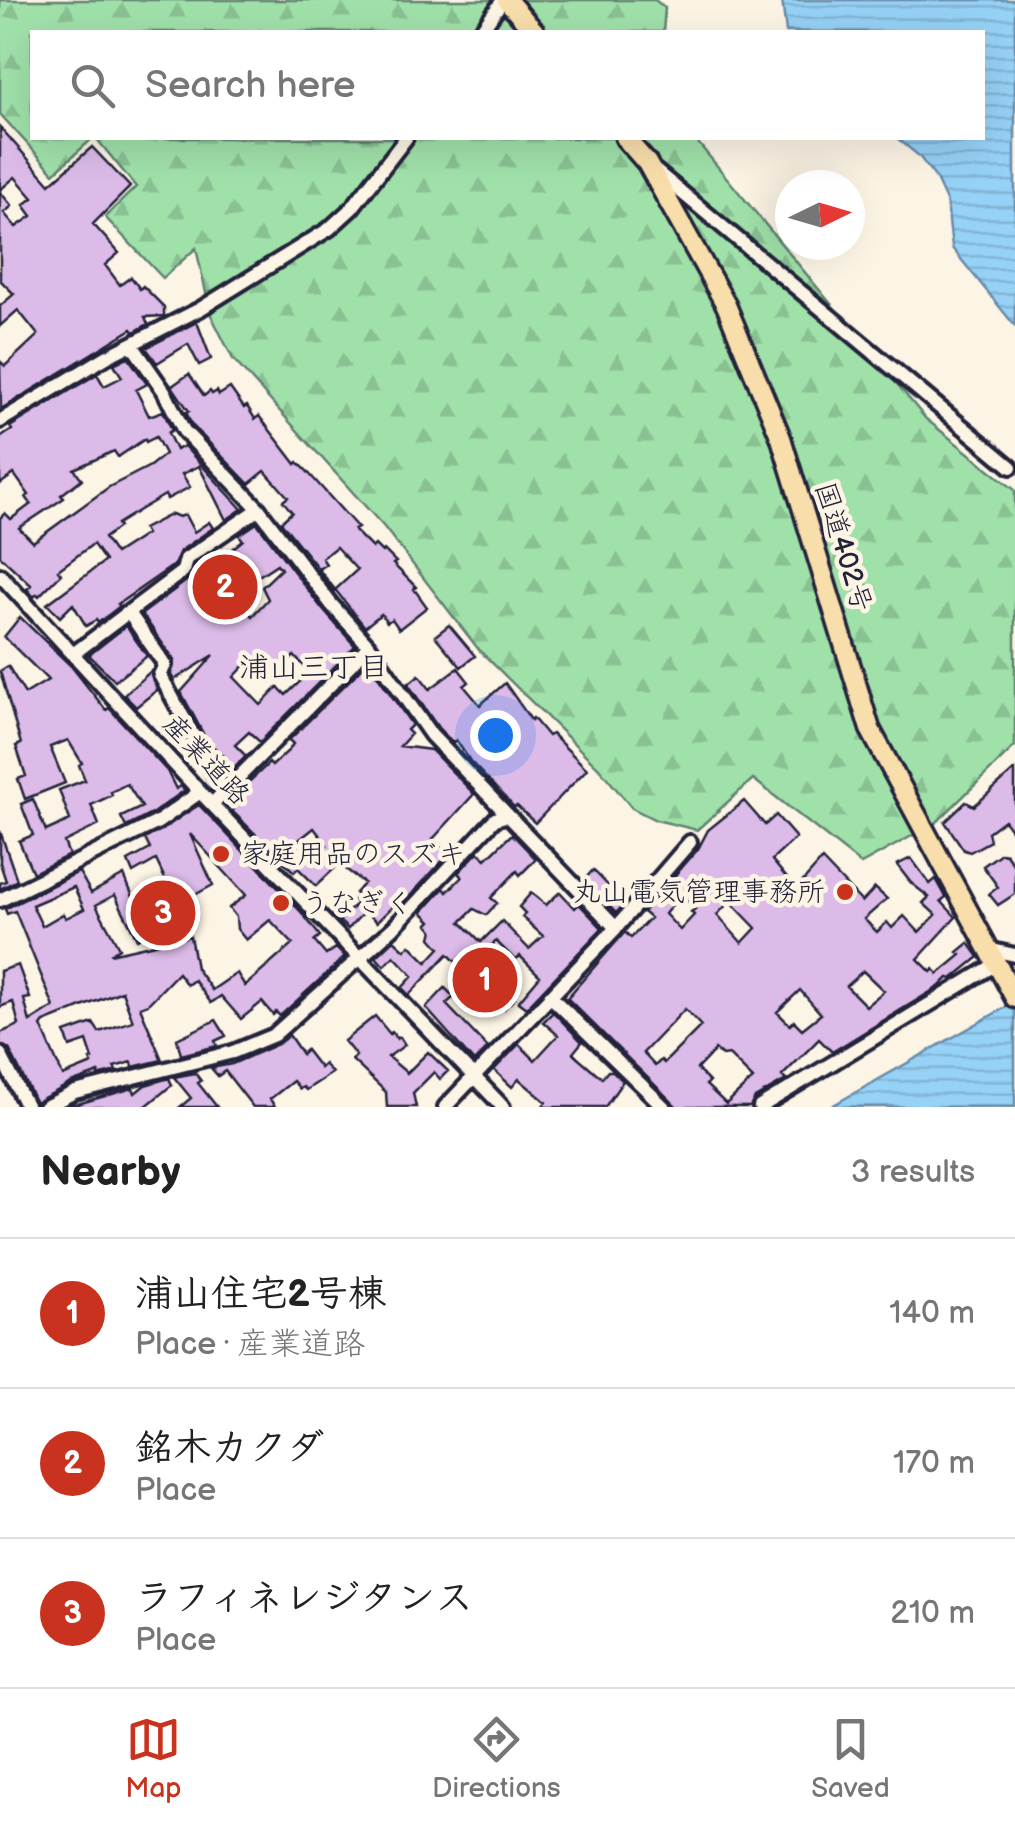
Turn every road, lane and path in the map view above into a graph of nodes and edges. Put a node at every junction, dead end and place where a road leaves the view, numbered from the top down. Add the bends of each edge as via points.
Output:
1 (505, 0) edge
2 (482, 30) edge
3 (533, 30) edge
4 (404, 140) edge
5 (627, 140) edge
6 (647, 163) junction
7 (132, 345) junction
8 (0, 421) edge
9 (1010, 467) dead end
10 (258, 509) junction
11 (0, 575) edge
12 (130, 614) junction
13 (370, 646) junction
14 (73, 654) junction
15 (200, 792) junction
16 (224, 792) junction
17 (212, 804) junction
18 (508, 815) junction
19 (690, 842) dead end
20 (0, 900) edge
21 (616, 928) junction
22 (1015, 955) edge
23 (359, 958) junction
24 (996, 963) junction
25 (550, 996) junction
26 (1015, 998) edge
27 (0, 1054) edge
28 (472, 1078) junction
29 (27, 1107) edge
30 (45, 1107) edge
31 (445, 1107) edge
32 (503, 1107) edge
33 (664, 1107) edge
34 (760, 1107) edge

1 - 2 street
1 - 3 highway
4 - 7 street via 329,229
5 - 6 highway, 国道402号
6 - 9 street
6 - 24 highway, 国道402号 via 726,305 780,438 870,729
7 - 8 street
7 - 10 street via 184,431
10 - 12 street via 186,559 183,571
10 - 13 street
11 - 14 street, 産業道路
12 - 14 street
12 - 16 street via 165,665 160,675
13 - 16 street
13 - 18 street via 431,735
14 - 15 street, 産業道路
15 - 17 street, 産業道路
15 - 20 street via 158,822
16 - 17 street
17 - 23 street, 産業道路
18 - 21 street
18 - 23 street via 495,820
19 - 21 street
21 - 25 street
22 - 24 street
23 - 28 street, 産業道路
23 - 30 street via 274,1034 233,1052 75,1092
24 - 26 highway, 国道402号
24 - 34 street
25 - 28 street
25 - 33 street
27 - 29 street
28 - 31 street
28 - 32 street, 産業道路

